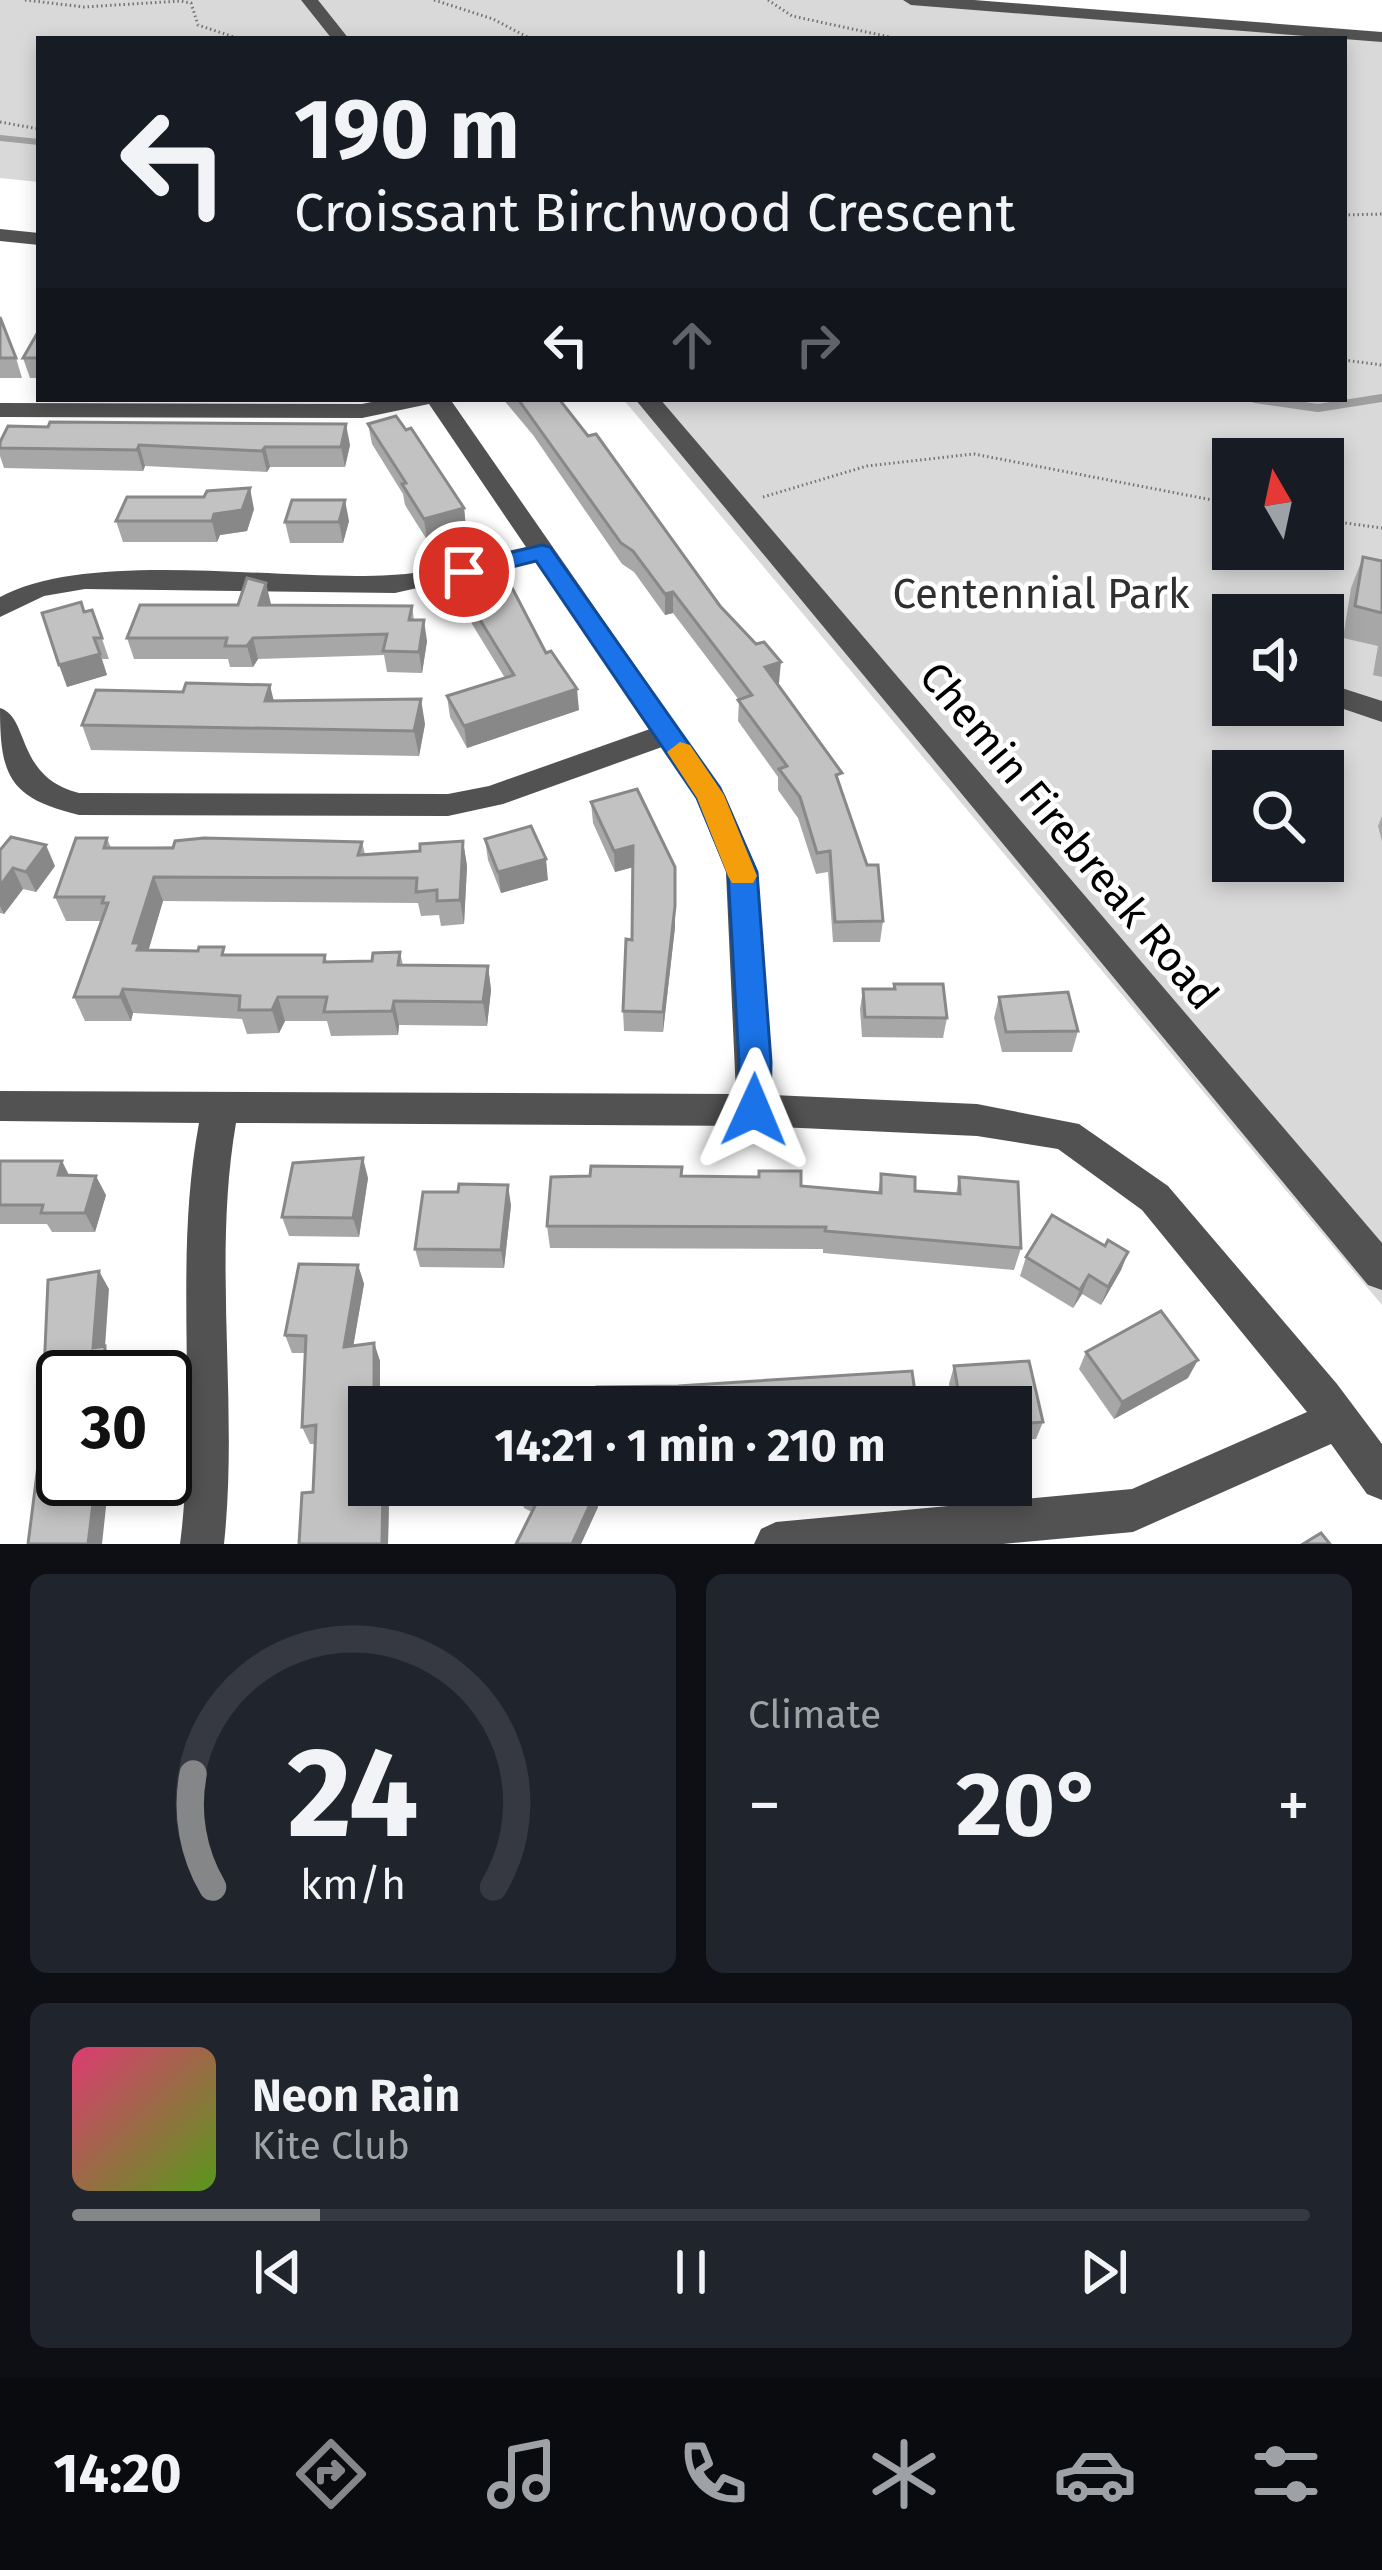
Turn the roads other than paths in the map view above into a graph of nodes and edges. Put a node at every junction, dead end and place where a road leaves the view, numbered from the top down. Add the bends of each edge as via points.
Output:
1 (310, 0) edge
2 (911, 0) edge
3 (338, 36) edge
4 (1382, 38) edge
5 (0, 235) edge
6 (36, 239) edge
7 (406, 402) edge
8 (439, 402) edge
9 (649, 402) edge
10 (0, 410) edge
11 (542, 552) junction
12 (0, 608) edge
13 (1344, 699) edge
14 (1382, 712) edge
15 (0, 718) edge
16 (668, 734) junction
17 (0, 1106) edge
18 (220, 1109) junction
19 (754, 1110) junction
20 (1382, 1272) edge
21 (1337, 1420) junction
22 (1382, 1479) edge
23 (202, 1544) edge
24 (776, 1544) edge

1 - 3 street
2 - 4 street
5 - 6 street
7 - 10 street via 362,411
8 - 11 street
9 - 20 street, Chemin Firebreak Road
11 - 12 street via 395,584 85,581 37,588
11 - 16 street
13 - 14 street
15 - 16 street via 28,786 80,804 448,806
16 - 19 street via 710,795 742,872
17 - 18 street
18 - 19 street
18 - 23 street via 205,1192
19 - 21 street via 977,1120 1066,1135 1155,1198
21 - 22 street
21 - 24 street via 1133,1510

